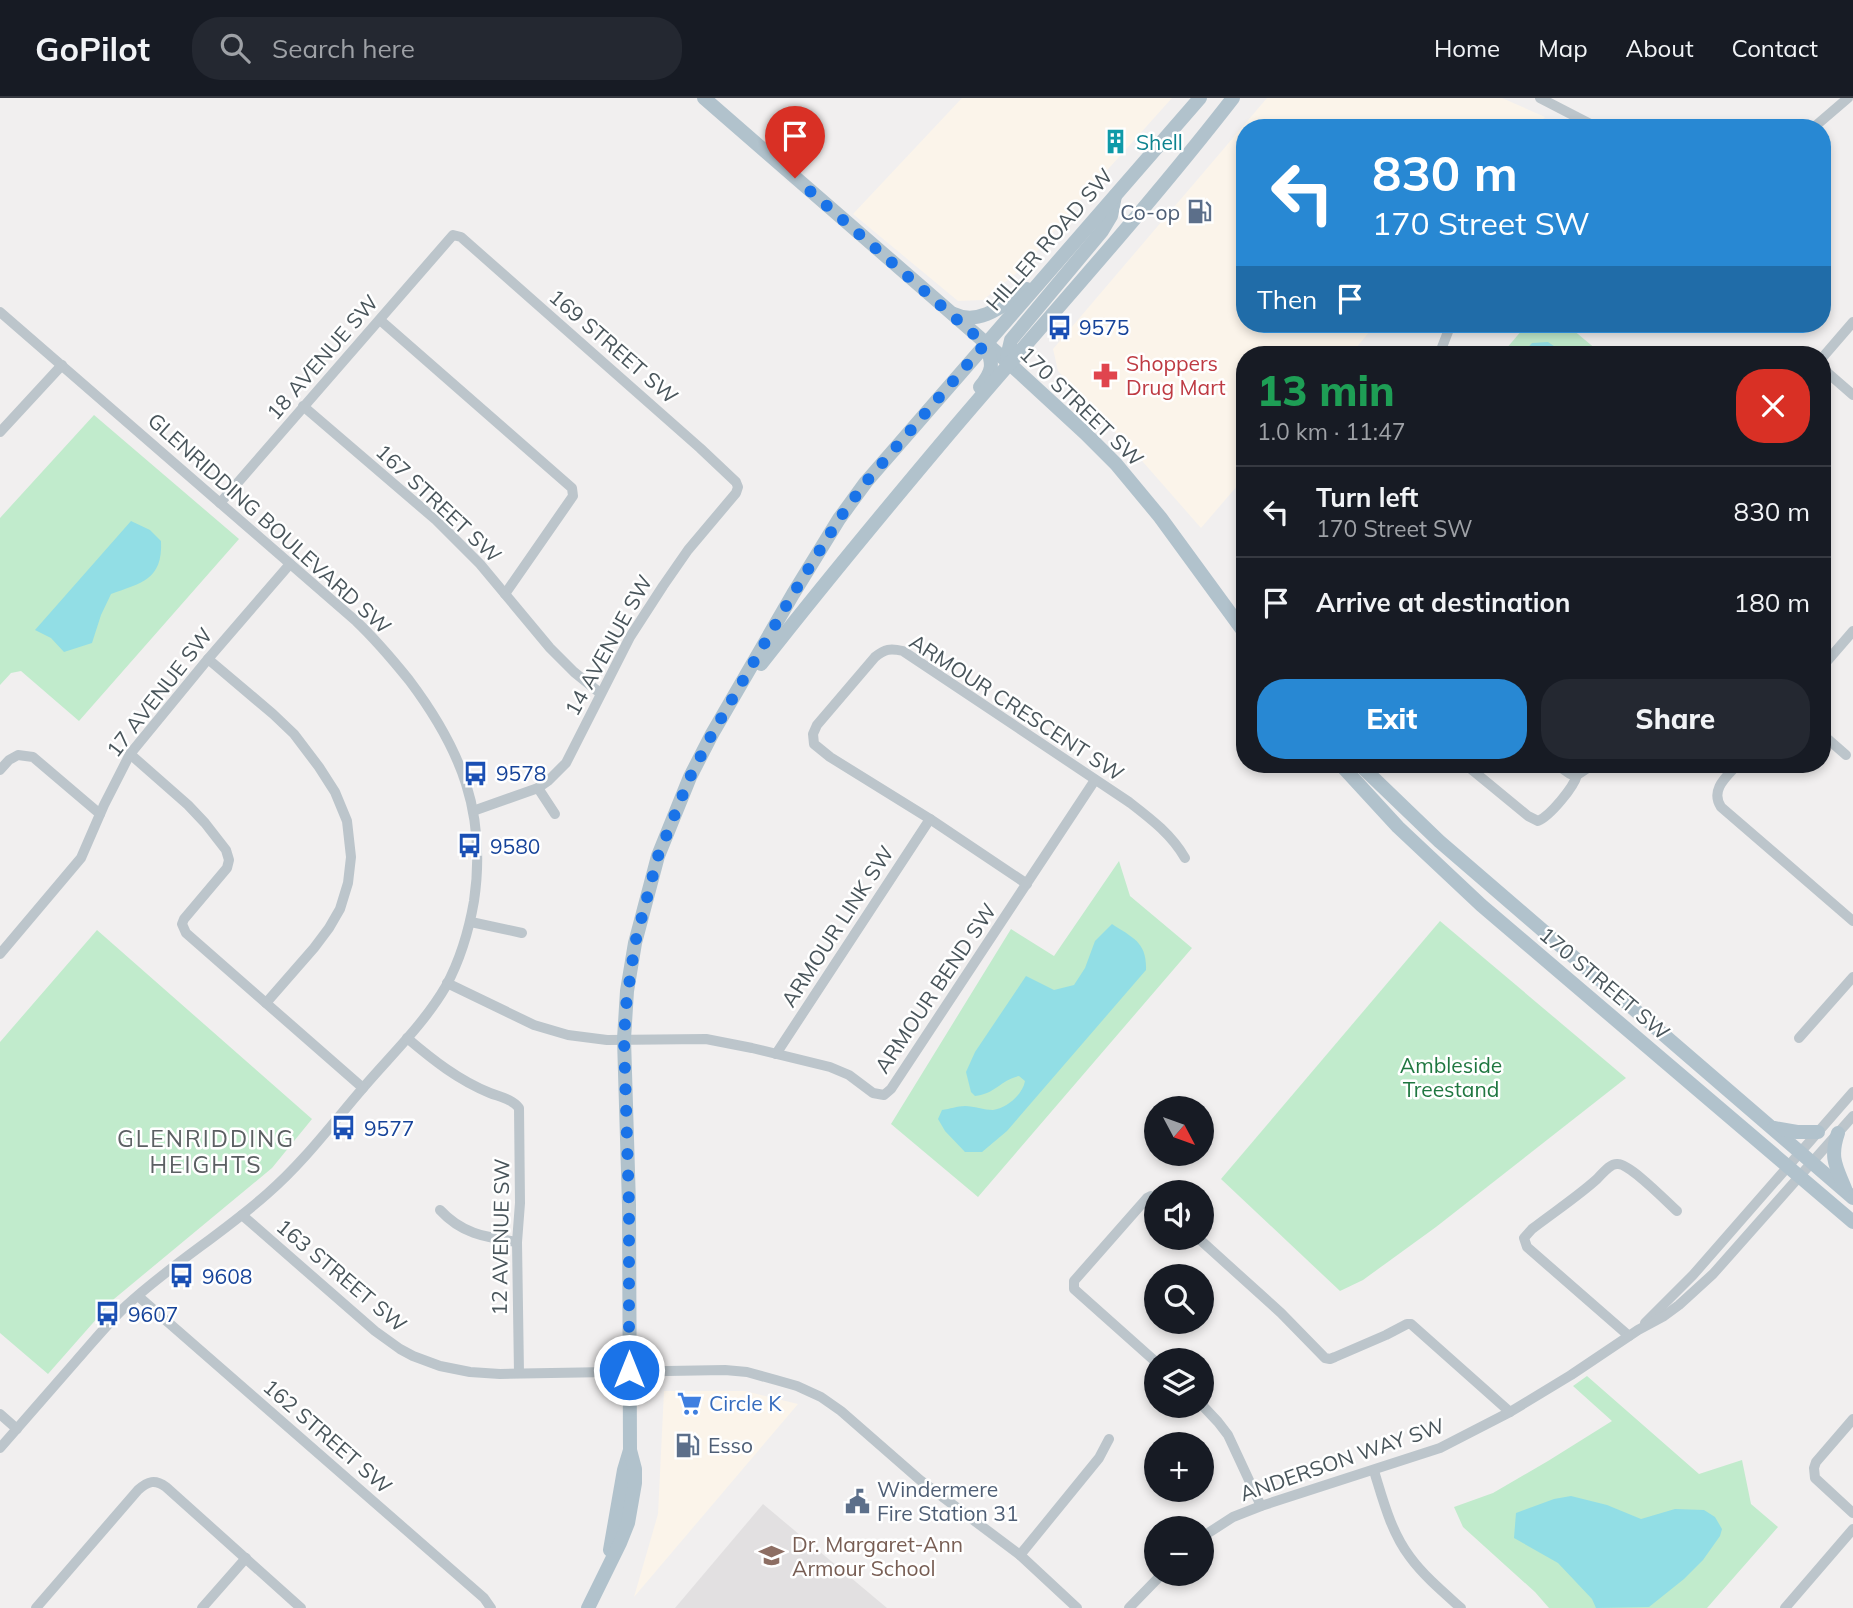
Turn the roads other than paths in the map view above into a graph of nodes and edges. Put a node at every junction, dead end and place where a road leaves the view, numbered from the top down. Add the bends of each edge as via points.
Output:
1 (704, 98) edge
2 (1200, 98) edge
3 (1233, 98) edge
4 (1539, 98) edge
5 (1848, 98) edge
6 (1580, 119) edge
7 (1824, 119) edge
8 (1115, 195) junction
9 (457, 236) joint
10 (1042, 279) junction
11 (947, 310) junction
12 (0, 312) edge
13 (380, 320) junction
14 (1853, 322) edge
15 (985, 344) junction
16 (1831, 348) edge
17 (62, 365) junction
18 (1010, 365) junction
19 (1831, 376) edge
20 (1853, 395) edge
21 (303, 406) junction
22 (0, 432) edge
23 (738, 487) joint
24 (220, 503) junction
25 (876, 523) junction
26 (290, 564) junction
27 (505, 594) junction
28 (1236, 621) edge
29 (1853, 631) edge
30 (1831, 657) edge
31 (208, 659) junction
32 (600, 693) junction
33 (733, 699) junction
34 (1831, 742) edge
35 (130, 754) junction
36 (1846, 755) dead end
37 (0, 770) edge
38 (1348, 773) edge
39 (1368, 773) edge
40 (1476, 773) edge
41 (1569, 773) edge
42 (1580, 773) edge
43 (1730, 773) edge
44 (1577, 775) junction
45 (1095, 780) junction
46 (538, 788) junction
47 (473, 811) junction
48 (100, 814) junction
49 (555, 814) dead end
50 (930, 820) junction
51 (1185, 858) dead end
52 (1027, 884) junction
53 (471, 922) junction
54 (1853, 922) edge
55 (522, 933) dead end
56 (0, 954) edge
57 (1853, 976) edge
58 (447, 984) junction
59 (266, 1003) junction
60 (407, 1038) junction
61 (1799, 1038) dead end
62 (624, 1039) junction
63 (776, 1054) junction
64 (363, 1087) junction
65 (1853, 1091) edge
66 (1853, 1116) edge
67 (1772, 1127) junction
68 (1818, 1132) junction
69 (1838, 1133) junction
70 (1800, 1152) junction
71 (1812, 1163) junction
72 (1788, 1165) junction
73 (1800, 1176) junction
74 (1850, 1195) edge
75 (1144, 1201) edge
76 (440, 1210) dead end
77 (1677, 1212) dead end
78 (242, 1215) junction
79 (1853, 1222) edge
80 (517, 1242) junction
81 (1211, 1250) edge
82 (138, 1296) junction
83 (1633, 1333) junction
84 (1144, 1351) edge
85 (629, 1370) junction
86 (519, 1373) junction
87 (1510, 1412) junction
88 (0, 1414) edge
89 (1214, 1418) edge
90 (1853, 1419) edge
91 (17, 1429) junction
92 (1109, 1439) dead end
93 (0, 1448) edge
94 (1374, 1471) junction
95 (1261, 1506) junction
96 (1853, 1513) edge
97 (1214, 1529) edge
98 (1853, 1529) edge
99 (1020, 1555) junction
100 (246, 1558) junction
101 (1150, 1586) edge
102 (36, 1608) edge
103 (202, 1608) edge
104 (301, 1608) edge
105 (491, 1608) edge
106 (588, 1608) edge
107 (1077, 1608) edge
108 (1129, 1608) edge
109 (1461, 1608) edge
110 (1786, 1608) edge

1 - 11 main road, 170 STREET SW
2 - 8 main road, HILLER ROAD SW
3 - 18 main road
4 - 6 street
5 - 7 street
8 - 10 main road, HILLER ROAD SW
8 - 18 main road via 1102,231 1012,340 1007,357
9 - 13 street, 18 AVENUE SW
9 - 23 street, 169 STREET SW via 700,448
10 - 11 main road via 1000,307 973,318
10 - 15 main road, HILLER ROAD SW
11 - 15 main road, 170 STREET SW
12 - 17 street, GLENRIDDING BOULEVARD SW
13 - 21 street, 18 AVENUE SW
13 - 27 street via 572,488 573,496
14 - 16 street
15 - 18 main road, 170 STREET SW
15 - 25 main road via 992,366 989,376 888,496
15 - 33 main road, HILLER ROAD SW via 839,519
17 - 22 street
17 - 24 street, GLENRIDDING BOULEVARD SW
18 - 25 main road
18 - 28 main road, 170 STREET SW via 1116,464
19 - 20 street
21 - 24 street, 18 AVENUE SW
21 - 27 street, 167 STREET SW via 436,520
23 - 32 street, 14 AVENUE SW via 663,586
24 - 26 street, GLENRIDDING BOULEVARD SW
25 - 33 main road
26 - 31 street, 17 AVENUE SW
26 - 47 street, GLENRIDDING BOULEVARD SW via 370,635 422,698 455,752
27 - 32 street, 167 STREET SW via 574,672
29 - 30 street
31 - 35 street, 17 AVENUE SW
31 - 59 street via 293,734 335,792 347,821 351,857 340,909 314,948
32 - 46 street, 14 AVENUE SW via 566,763
33 - 62 main road via 690,777 658,856 635,943
34 - 36 street
35 - 48 street, 17 AVENUE SW
35 - 59 street via 188,805 226,850 228,868 182,924 190,937
37 - 48 street via 18,754 33,757
38 - 72 main road, 170 STREET SW via 1472,897
39 - 67 main road, 170 STREET SW via 1439,841
40 - 44 street via 1538,821 1550,813
41 - 44 street
42 - 44 street
43 - 54 street via 1716,798 1721,807
45 - 50 street, ARMOUR CRESCENT SW via 903,651 891,648 875,657 817,725 814,744
45 - 51 street, ARMOUR CRESCENT SW via 1162,829
45 - 52 street, ARMOUR BEND SW
46 - 47 street, 14 AVENUE SW
46 - 49 street
47 - 53 street, GLENRIDDING BOULEVARD SW via 478,859
48 - 56 street, 17 AVENUE SW via 81,858
50 - 52 street, ARMOUR CRESCENT SW
50 - 63 street, ARMOUR LINK SW
52 - 63 street, ARMOUR BEND SW via 884,1095 830,1067
53 - 55 street
53 - 58 street, GLENRIDDING BOULEVARD SW
57 - 61 street
58 - 60 street, GLENRIDDING BOULEVARD SW
58 - 62 street, ARMOUR BEND SW via 534,1025 568,1035
59 - 64 street
60 - 64 street, GLENRIDDING BOULEVARD SW
60 - 80 street, 12 AVENUE SW via 459,1078 516,1103 520,1113
62 - 63 street, ARMOUR BEND SW via 706,1039
62 - 85 main road
64 - 78 street, GLENRIDDING BOULEVARD SW via 293,1169
65 - 68 street, ANDERSON WAY SW
66 - 69 street, ANDERSON WAY SW
67 - 68 main road
67 - 70 main road, 170 STREET SW
68 - 70 street, ANDERSON WAY SW
69 - 71 street, ANDERSON WAY SW
69 - 74 main road via 1833,1159
70 - 71 main road, 170 STREET SW
70 - 72 street, ANDERSON WAY SW
71 - 73 street, ANDERSON WAY SW
71 - 74 main road, 170 STREET SW
72 - 73 main road, 170 STREET SW
72 - 83 street, ANDERSON WAY SW via 1693,1275
73 - 79 main road, 170 STREET SW
73 - 83 street, ANDERSON WAY SW via 1698,1289
75 - 84 street via 1072,1284
76 - 80 street via 466,1231
77 - 83 street via 1633,1171 1617,1163 1524,1238 1527,1247
78 - 82 street, GLENRIDDING BOULEVARD SW
78 - 86 street, 163 STREET SW via 400,1349 425,1361 470,1372
80 - 86 street, 12 AVENUE SW
81 - 87 street via 1325,1358 1411,1324
82 - 91 street, GLENRIDDING BOULEVARD SW
82 - 105 street, 162 STREET SW
83 - 87 street, ANDERSON WAY SW
85 - 86 street, 163 STREET SW
85 - 99 street, 163 STREET SW via 747,1371 821,1397
85 - 106 main road via 631,1450 605,1572
87 - 94 street, ANDERSON WAY SW via 1440,1448
88 - 91 street
89 - 95 street via 1228,1435
90 - 96 street via 1816,1461 1814,1473
91 - 93 street, GLENRIDDING BOULEVARD SW
92 - 99 street via 1099,1458
94 - 95 street, ANDERSON WAY SW
94 - 109 street via 1402,1546
95 - 97 street, ANDERSON WAY SW
98 - 110 street
99 - 107 street, 163 STREET SW
100 - 102 street via 160,1483 146,1483
100 - 103 street
100 - 104 street
101 - 108 street

